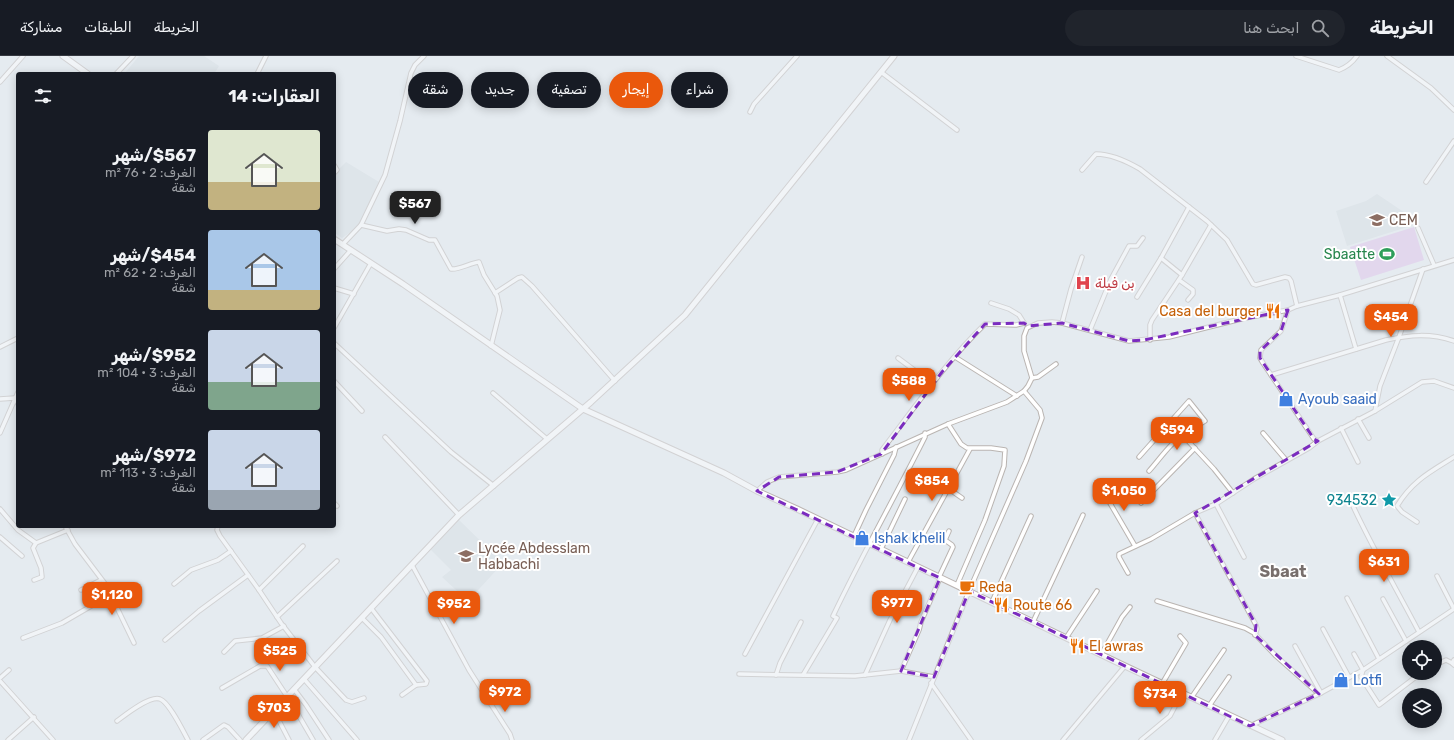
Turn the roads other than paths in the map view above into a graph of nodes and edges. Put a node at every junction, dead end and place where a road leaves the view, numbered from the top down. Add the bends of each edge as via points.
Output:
1 (23, 56) edge
2 (63, 56) edge
3 (133, 56) edge
4 (266, 56) edge
5 (271, 56) edge
6 (424, 56) edge
7 (797, 56) edge
8 (894, 56) edge
9 (1296, 56) edge
10 (1357, 56) edge
11 (1387, 56) edge
12 (264, 60) junction
13 (85, 72) edge
14 (118, 72) edge
15 (258, 72) edge
16 (881, 72) junction
17 (0, 82) edge
18 (1454, 110) edge
19 (750, 112) dead end
20 (957, 130) dead end
21 (1454, 141) edge
22 (1082, 170) dead end
23 (1426, 182) dead end
24 (1189, 207) junction
25 (361, 225) junction
26 (1211, 225) junction
27 (1418, 228) dead end
28 (1143, 238) dead end
29 (336, 240) edge
30 (343, 244) junction
31 (351, 250) junction
32 (1082, 257) dead end
33 (1161, 258) junction
34 (1454, 260) edge
35 (371, 263) junction
36 (1434, 265) junction
37 (336, 267) edge
38 (1423, 269) junction
39 (1182, 274) junction
40 (1179, 280) junction
41 (336, 289) edge
42 (495, 293) junction
43 (354, 294) junction
44 (1340, 295) junction
45 (1137, 297) dead end
46 (1188, 300) dead end
47 (991, 303) dead end
48 (1297, 306) junction
49 (1288, 310) junction
50 (1024, 323) junction
51 (1062, 323) junction
52 (336, 325) edge
53 (1027, 328) junction
54 (1090, 330) junction
55 (1399, 337) junction
56 (16, 339) edge
57 (1150, 340) junction
58 (1454, 341) edge
59 (336, 345) edge
60 (491, 346) junction
61 (0, 347) edge
62 (1356, 349) junction
63 (955, 357) junction
64 (898, 358) dead end
65 (1056, 364) dead end
66 (1271, 375) junction
67 (1032, 378) junction
68 (615, 381) junction
69 (336, 383) edge
70 (933, 384) junction
71 (1454, 388) edge
72 (1024, 391) junction
73 (494, 393) dead end
74 (1017, 396) junction
75 (0, 398) edge
76 (15, 398) joint
77 (583, 409) junction
78 (362, 411) dead end
79 (1375, 411) junction
80 (1358, 419) junction
81 (948, 424) junction
82 (1341, 428) junction
83 (1190, 432) junction
84 (0, 433) edge
85 (925, 433) junction
86 (1263, 433) dead end
87 (385, 437) dead end
88 (1369, 438) dead end
89 (548, 439) junction
90 (1318, 441) junction
91 (896, 447) junction
92 (1195, 448) junction
93 (971, 449) junction
94 (882, 454) junction
95 (1139, 457) dead end
96 (1454, 457) edge
97 (1286, 460) junction
98 (1358, 462) dead end
99 (1149, 471) dead end
100 (494, 486) junction
101 (1100, 486) dead end
102 (949, 489) junction
103 (756, 491) junction
104 (1233, 493) junction
105 (962, 498) dead end
106 (905, 499) dead end
107 (1141, 503) dead end
108 (1216, 504) junction
109 (1353, 506) dead end
110 (0, 509) edge
111 (1195, 513) junction
112 (459, 515) junction
113 (1083, 515) dead end
114 (1031, 516) dead end
115 (818, 519) junction
116 (1417, 522) dead end
117 (16, 528) edge
118 (16, 528) edge
119 (218, 528) edge
120 (68, 530) joint
121 (949, 531) dead end
122 (854, 536) junction
123 (0, 537) edge
124 (36, 543) junction
125 (869, 543) junction
126 (303, 546) dead end
127 (1135, 546) junction
128 (881, 549) junction
129 (231, 551) junction
130 (22, 556) dead end
131 (1244, 558) dead end
132 (337, 560) dead end
133 (908, 562) junction
134 (412, 565) junction
135 (918, 567) junction
136 (1128, 573) dead end
137 (248, 575) junction
138 (1437, 576) dead end
139 (940, 577) junction
140 (34, 580) dead end
141 (101, 580) junction
142 (174, 584) dead end
143 (957, 585) junction
144 (81, 590) dead end
145 (259, 590) junction
146 (969, 591) junction
147 (1097, 591) dead end
148 (110, 595) junction
149 (1347, 598) dead end
150 (1383, 599) dead end
151 (1157, 601) dead end
152 (992, 602) junction
153 (1130, 607) dead end
154 (371, 608) junction
155 (1454, 609) edge
156 (277, 616) junction
157 (362, 618) junction
158 (801, 622) dead end
159 (1033, 622) junction
160 (284, 626) junction
161 (1323, 629) dead end
162 (1419, 632) junction
163 (1255, 635) junction
164 (1180, 636) dead end
165 (22, 638) dead end
166 (1066, 638) junction
167 (165, 640) dead end
168 (1405, 640) edge
169 (1407, 640) edge
170 (134, 643) dead end
171 (1402, 644) edge
172 (1295, 646) dead end
173 (1224, 650) dead end
174 (224, 652) dead end
175 (744, 654) dead end
176 (1354, 654) dead end
177 (1101, 655) junction
178 (1379, 659) junction
179 (1442, 662) edge
180 (1454, 663) edge
181 (1125, 666) junction
182 (316, 667) junction
183 (9, 670) dead end
184 (1363, 670) junction
185 (901, 671) junction
186 (739, 674) dead end
187 (776, 675) junction
188 (803, 675) junction
189 (865, 675) junction
190 (1229, 677) dead end
191 (1349, 677) junction
192 (934, 678) junction
193 (304, 679) junction
194 (0, 680) edge
195 (1412, 680) edge
196 (931, 683) junction
197 (1162, 684) junction
198 (416, 685) junction
199 (222, 688) dead end
200 (294, 689) junction
201 (1182, 693) junction
202 (1320, 693) junction
203 (402, 695) dead end
204 (287, 697) junction
205 (364, 698) dead end
206 (1191, 698) junction
207 (1209, 706) junction
208 (274, 711) junction
209 (1229, 716) junction
210 (34, 717) junction
211 (116, 721) dead end
212 (1250, 726) junction
213 (8, 740) edge
214 (53, 740) edge
215 (188, 740) edge
216 (203, 740) edge
217 (240, 740) edge
218 (246, 740) edge
219 (289, 740) edge
220 (312, 740) edge
221 (328, 740) edge
222 (357, 740) edge
223 (512, 740) edge
224 (909, 740) edge
225 (971, 740) edge
226 (1063, 740) edge
227 (1141, 740) edge
228 (1215, 740) edge
229 (1282, 740) edge

1 - 17 street
2 - 13 main road
3 - 14 street
4 - 12 street
5 - 12 street
6 - 25 street via 410,73 385,175
7 - 19 street via 754,104
8 - 16 main road
9 - 10 street via 1339,70 1349,65
11 - 18 street via 1431,88
12 - 15 street
16 - 20 street
16 - 68 main road via 688,312
21 - 23 street
22 - 24 street via 1096,154 1129,162
24 - 26 street
24 - 33 street
25 - 30 street
25 - 42 street via 387,230 406,230 435,240 451,270 479,262
26 - 39 street
26 - 48 street via 1227,240 1253,284 1288,278
27 - 36 street
28 - 54 street via 1137,246 1129,246
29 - 30 main road
30 - 31 main road
31 - 35 main road
31 - 37 street
32 - 51 street
33 - 39 street
33 - 45 street
34 - 36 street
35 - 43 street
35 - 60 main road
36 - 38 street
38 - 44 street
38 - 55 street
39 - 40 street
40 - 46 street via 1194,290
40 - 57 street via 1152,320
41 - 43 street
42 - 60 street via 500,310
42 - 68 street via 522,277
43 - 52 street
44 - 48 street
44 - 62 street
47 - 50 street via 1019,315
48 - 49 street
49 - 57 street
49 - 66 street via 1281,331 1260,350 1260,358
50 - 53 street
50 - 63 street via 985,324
51 - 53 street via 1041,322
51 - 54 street
53 - 67 street via 1024,351
54 - 57 street via 1129,341
55 - 58 street via 1422,335
55 - 62 street
55 - 79 street via 1380,386
56 - 61 street
59 - 100 street via 451,452
60 - 77 main road
62 - 66 street
63 - 70 street
63 - 74 street
64 - 70 street
65 - 67 street via 1038,377
66 - 90 street via 1314,439
67 - 72 street
68 - 77 main road
69 - 78 street
70 - 94 street via 882,450
71 - 79 street via 1434,381 1422,382
72 - 74 street
72 - 146 street via 1040,410 1042,418
73 - 89 street
74 - 81 street via 994,408
75 - 76 street
76 - 84 street
77 - 89 main road
77 - 103 main road via 724,473
79 - 80 street
80 - 82 street
80 - 88 street
81 - 85 street
81 - 93 street via 961,444
82 - 90 street
82 - 98 street
83 - 92 street via 1187,436 1188,441
83 - 95 street via 1205,421 1189,401
83 - 99 street via 1178,439
85 - 91 street
85 - 125 street via 926,437
86 - 97 street
87 - 112 street
89 - 100 main road
90 - 97 street
91 - 94 street
91 - 122 street
92 - 104 street
92 - 107 street
93 - 102 street
93 - 143 street via 1005,450 1004,466
94 - 103 street via 837,472 779,477
96 - 116 street via 1420,478 1397,506
97 - 104 street
100 - 112 main road
101 - 127 street
102 - 105 street
102 - 133 street
103 - 115 main road
104 - 108 street
106 - 128 street
108 - 111 street
108 - 131 street
109 - 162 street
110 - 118 street
111 - 127 street
111 - 163 street via 1256,625
112 - 134 main road
113 - 159 street
114 - 152 street
115 - 122 main road
115 - 175 street
117 - 124 street
119 - 129 street via 219,535
120 - 124 street
120 - 141 street
121 - 139 street via 944,540 952,547
122 - 125 main road
123 - 130 street
124 - 140 street via 33,548 42,568 42,577
125 - 128 main road
125 - 188 street via 833,616 837,618
126 - 145 street
127 - 136 street via 1118,555
128 - 133 main road
129 - 137 street
129 - 142 street via 218,560 191,570
132 - 156 street
133 - 135 main road
134 - 154 main road
134 - 223 street via 469,670
135 - 139 main road
135 - 189 street
137 - 145 street
137 - 167 street
138 - 155 street
139 - 143 main road
139 - 185 street
141 - 144 street
141 - 148 street via 106,584
143 - 146 main road
145 - 156 street
146 - 152 main road
146 - 192 street
147 - 166 street
148 - 165 street via 62,623
148 - 170 street
149 - 178 street
150 - 168 street
151 - 163 street via 1245,628
152 - 159 main road
153 - 177 street
154 - 157 main road
154 - 198 street via 426,681 426,684
155 - 162 street
156 - 160 street
157 - 182 main road
157 - 198 street via 381,637
158 - 187 street
159 - 166 main road
160 - 174 street via 262,638 235,640
160 - 182 street
161 - 191 street
162 - 169 street
163 - 202 street
164 - 197 street via 1186,643
166 - 177 main road
171 - 178 street
172 - 202 street
173 - 206 street
176 - 184 street
177 - 181 main road
178 - 184 street
179 - 180 street via 1446,660
181 - 197 main road
181 - 226 street
182 - 193 main road
182 - 205 street via 346,700 352,702
183 - 194 street
184 - 191 street
184 - 195 street via 1362,677 1379,705
185 - 189 street
185 - 192 street
186 - 187 street
187 - 188 street
188 - 189 street
190 - 207 street
191 - 202 street
192 - 196 street
193 - 200 main road
193 - 222 street
194 - 210 street
196 - 224 street
196 - 225 street
197 - 201 main road
198 - 203 street
199 - 204 street via 260,666 267,666
200 - 204 main road
200 - 221 street
201 - 206 main road
201 - 227 street via 1170,716
202 - 212 street
204 - 208 main road
204 - 220 street
206 - 207 main road
207 - 209 main road
208 - 218 main road
208 - 219 street
209 - 212 main road
209 - 228 street
210 - 213 street
210 - 214 street
211 - 215 street via 144,702 161,699
212 - 229 main road
216 - 217 street via 224,725

